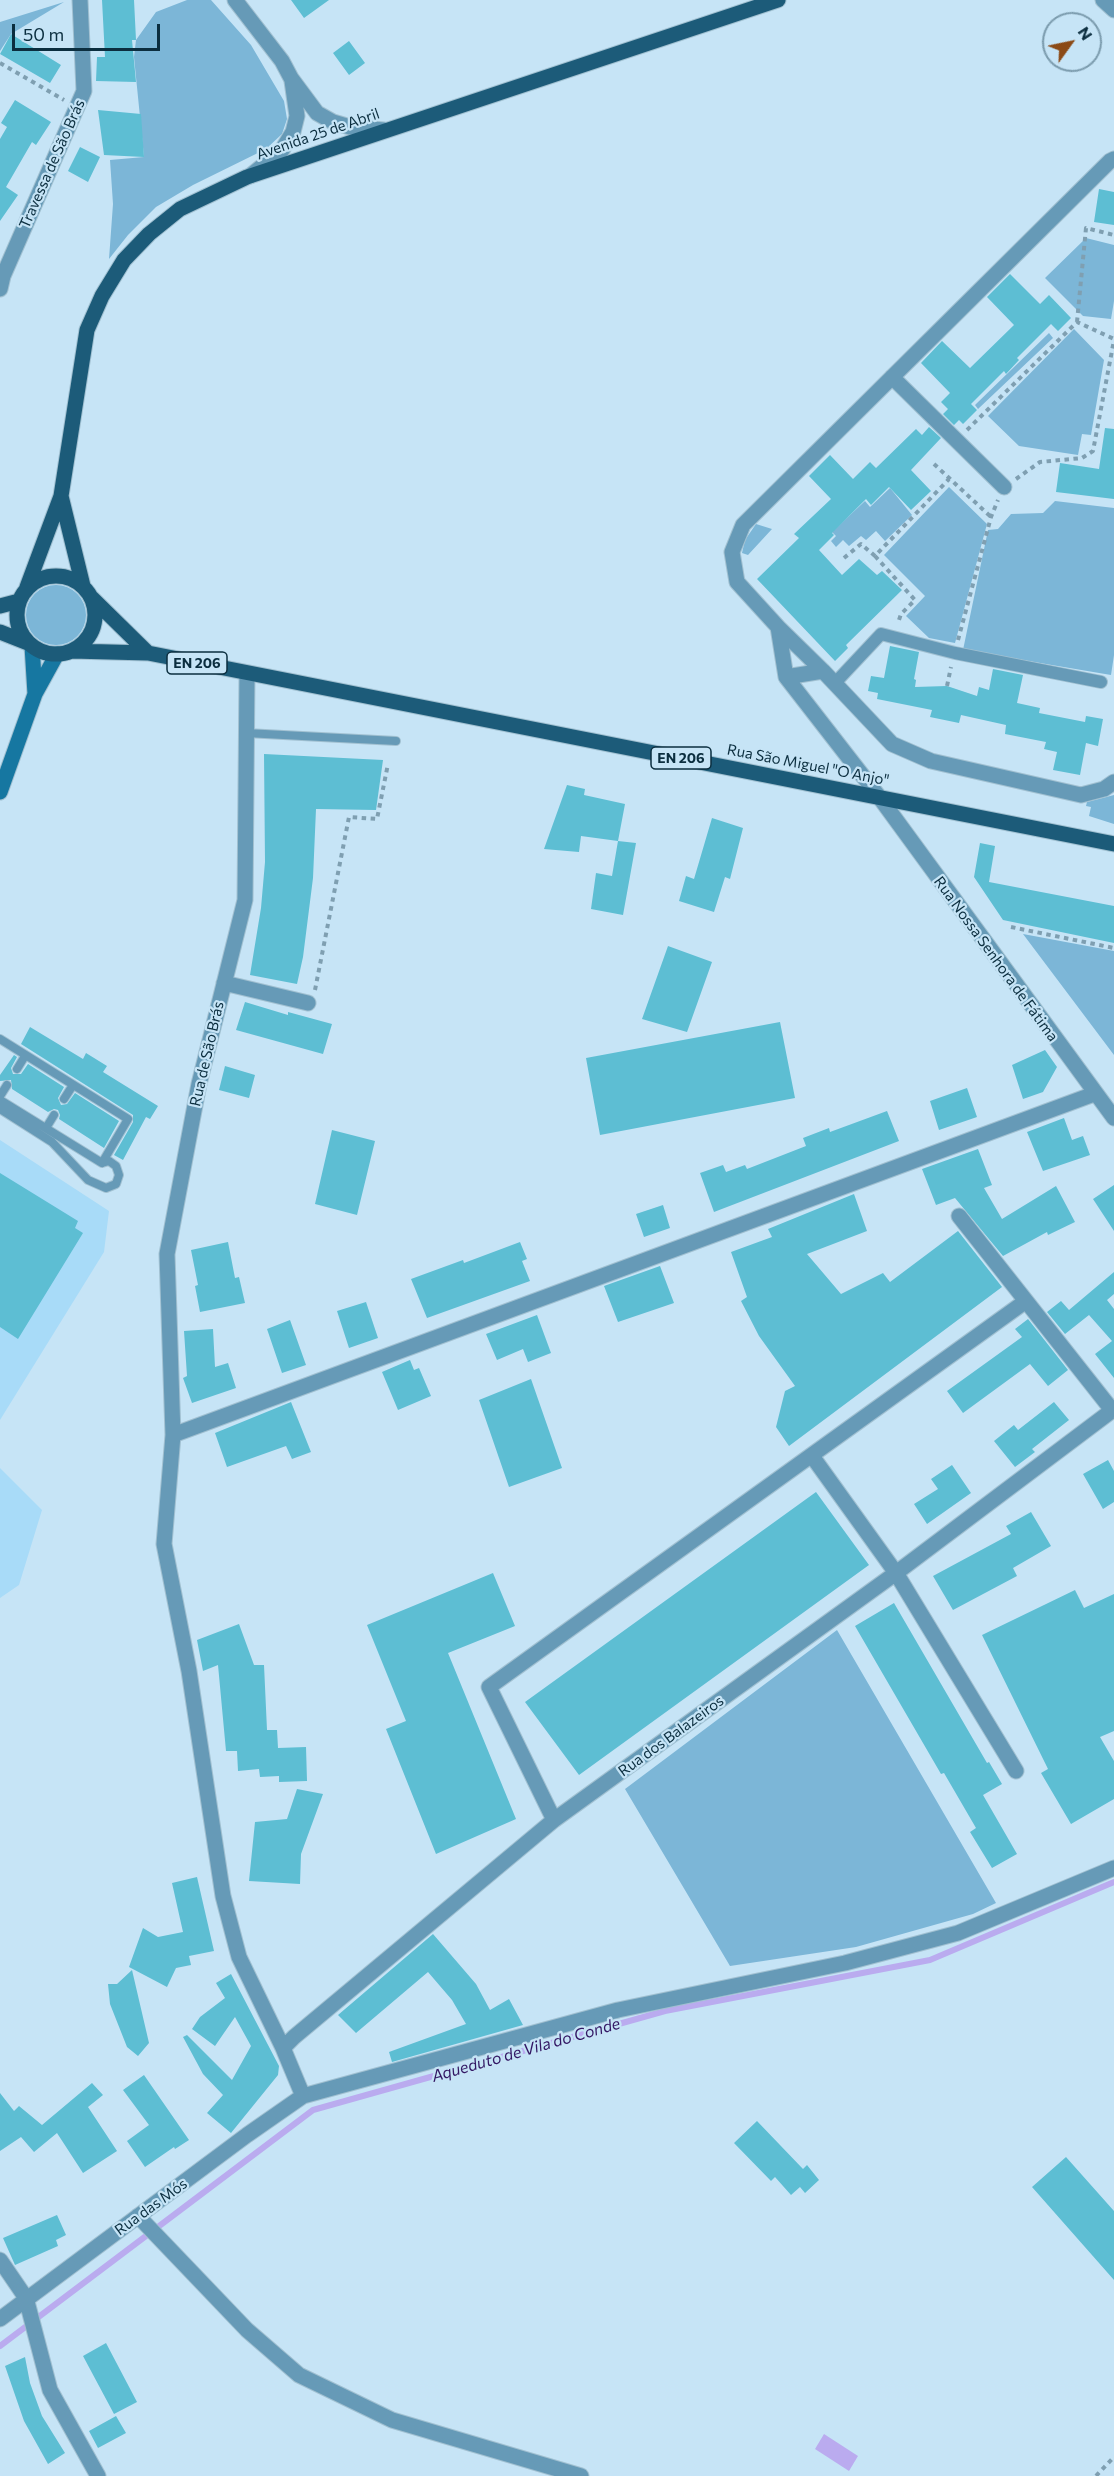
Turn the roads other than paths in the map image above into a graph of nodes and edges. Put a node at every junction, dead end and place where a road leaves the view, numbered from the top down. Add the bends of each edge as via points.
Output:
1 (80, 0) edge
2 (235, 0) edge
3 (778, 0) edge
4 (1103, 0) edge
5 (1114, 10) edge
6 (291, 78) junction
7 (384, 130) junction
8 (1114, 159) edge
9 (248, 177) junction
10 (0, 289) edge
11 (892, 377) junction
12 (1004, 487) dead end
13 (62, 496) junction
14 (87, 592) junction
15 (23, 594) junction
16 (0, 606) edge
17 (778, 627) junction
18 (0, 632) edge
19 (30, 644) junction
20 (65, 653) junction
21 (148, 653) junction
22 (823, 670) junction
23 (247, 674) junction
24 (786, 677) junction
25 (1101, 682) dead end
26 (835, 683) junction
27 (35, 694) junction
28 (246, 733) junction
29 (396, 741) dead end
30 (1114, 782) edge
31 (0, 792) edge
32 (880, 798) junction
33 (1114, 844) edge
34 (224, 983) junction
35 (312, 997) road end
36 (0, 1039) edge
37 (25, 1056) junction
38 (17, 1069) dead end
39 (7, 1085) dead end
40 (73, 1085) junction
41 (1094, 1094) junction
42 (0, 1098) edge
43 (64, 1099) dead end
44 (0, 1108) edge
45 (54, 1116) dead end
46 (1114, 1118) edge
47 (46, 1128) junction
48 (102, 1163) junction
49 (959, 1216) dead end
50 (1026, 1301) junction
51 (1113, 1409) edge
52 (172, 1435) junction
53 (812, 1456) junction
54 (896, 1573) junction
55 (1016, 1771) dead end
56 (554, 1820) junction
57 (1114, 1868) edge
58 (284, 2048) junction
59 (303, 2097) junction
60 (138, 2216) junction
61 (0, 2260) edge
62 (26, 2298) junction
63 (0, 2319) edge
64 (98, 2476) edge
65 (581, 2476) edge

1 - 10 street, Travessa de São Brás via 84,91
2 - 6 street
3 - 7 main road, Avenida 25 de Abril
4 - 5 street
6 - 7 street via 317,113 333,122
6 - 9 street via 297,116 293,132 282,150
7 - 9 main road, Avenida 25 de Abril
8 - 11 street
9 - 13 main road, Avenida 25 de Abril via 180,209 149,234 124,260 102,296 87,330
11 - 12 street
11 - 17 street via 743,525 732,552 737,582
13 - 14 main road, Avenida 25 de Abril
13 - 15 main road, Avenida 25 de Abril
14 - 15 main road, EN 206 via 73,579 61,575 42,578
14 - 20 main road via 95,610 95,622 83,644
14 - 21 main road, EN 206
15 - 16 main road, EN 206
15 - 19 main road via 17,624
17 - 22 street
17 - 24 street
18 - 19 main road, EN 206
19 - 20 main road, EN 206 via 47,653
19 - 27 main road
20 - 21 main road, EN 206
20 - 27 main road
21 - 23 main road, EN 206
22 - 24 street
22 - 26 street
23 - 28 street, Rua de São Brás
23 - 32 main road, Rua São Miguel "O Anjo" / EN 206
24 - 32 street, Rua Nossa Senhora de Fátima
25 - 26 street via 881,634
26 - 30 street via 892,744 931,761 1081,795
27 - 31 main road
28 - 29 lane
28 - 34 street, Rua de São Brás via 245,900
32 - 33 main road, Rua São Miguel "O Anjo" / EN 206
32 - 41 street, Rua Nossa Senhora de Fátima
34 - 35 street
34 - 52 street, Rua de São Brás via 199,1084 167,1254
36 - 37 lane
37 - 38 lane
37 - 40 lane
39 - 42 lane
40 - 43 lane
40 - 48 lane via 128,1119
41 - 46 street, Rua Nossa Senhora de Fátima
41 - 52 street
42 - 47 lane
44 - 48 lane via 52,1142 88,1180 106,1188 116,1184 119,1175 109,1161
45 - 47 lane
47 - 48 lane
49 - 50 street
50 - 51 street
50 - 53 street
51 - 54 street, Rua dos Balazeiros
52 - 58 street, Rua de São Brás via 164,1544 189,1671 223,1896 239,1957
53 - 54 street
53 - 56 street via 489,1687
54 - 55 street
54 - 56 street, Rua dos Balazeiros
56 - 58 street, Rua dos Balazeiros
57 - 59 street, Rua das Mós via 958,1933 845,1963 618,2010
58 - 59 street
59 - 60 street, Rua das Mós
60 - 62 street, Rua das Mós
60 - 65 street via 247,2330 299,2375 392,2420
61 - 62 street
62 - 63 street, Rua das Mós
62 - 64 street via 50,2390

